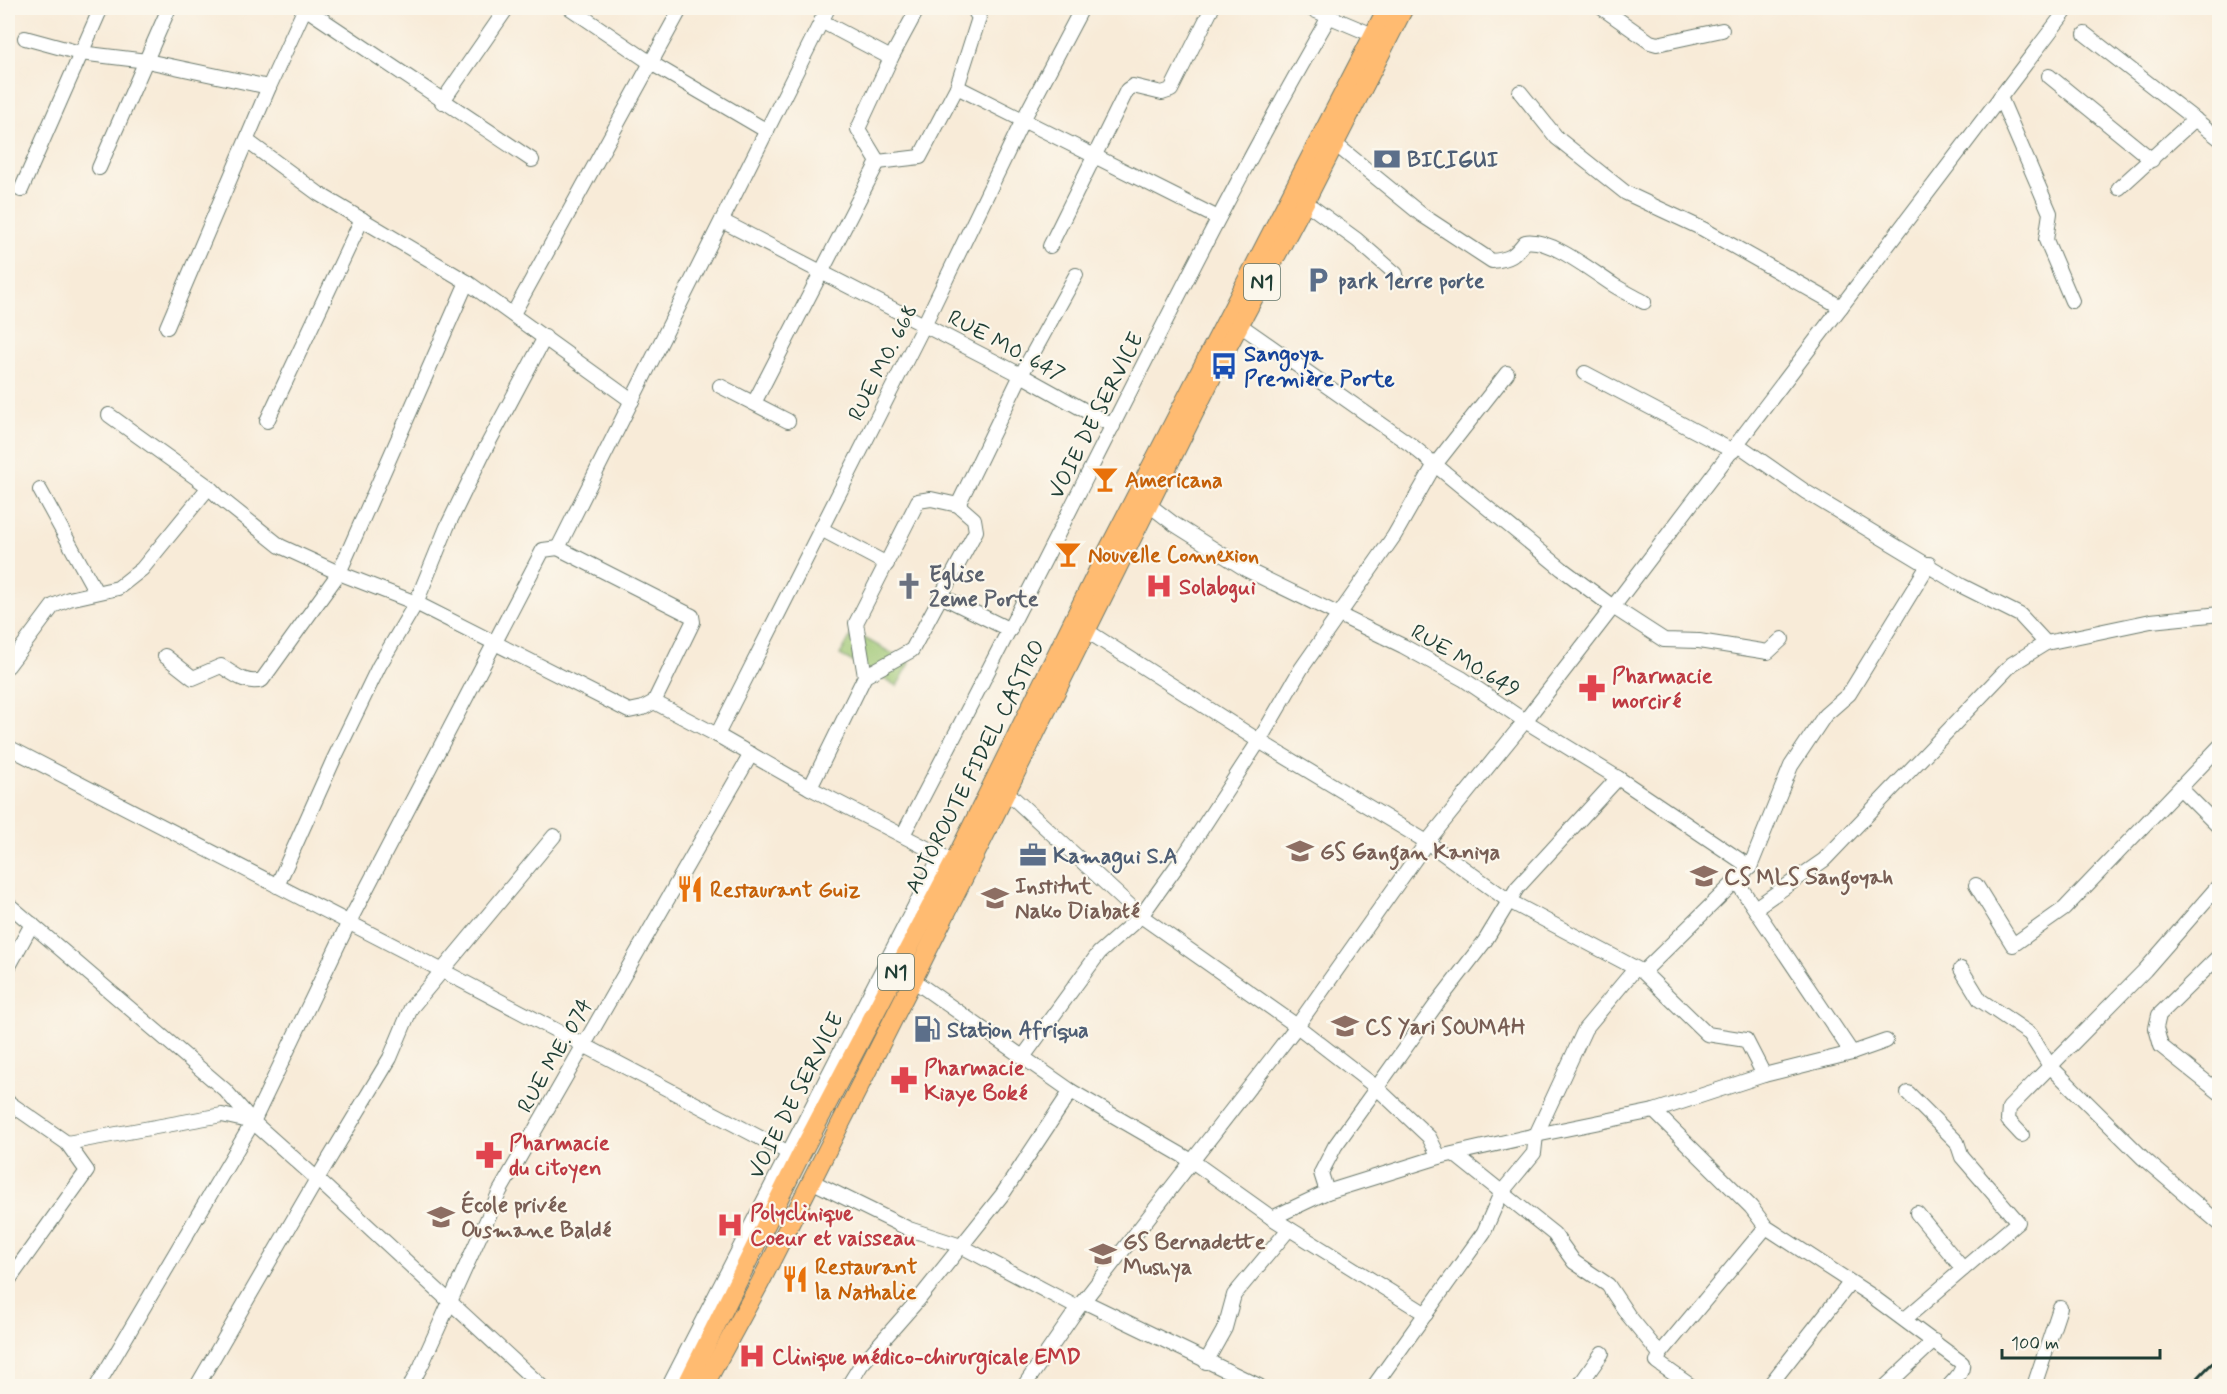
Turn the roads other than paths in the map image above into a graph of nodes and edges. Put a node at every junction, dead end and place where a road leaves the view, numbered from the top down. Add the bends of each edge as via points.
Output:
1 (101, 8) edge
2 (169, 8) edge
3 (305, 8) edge
4 (507, 8) edge
5 (570, 8) edge
6 (681, 8) edge
7 (828, 8) edge
8 (918, 8) edge
9 (973, 8) edge
10 (1082, 8) edge
11 (1212, 8) edge
12 (1309, 8) edge
13 (1387, 8) edge
14 (1404, 8) edge
15 (1602, 8) edge
16 (2068, 8) edge
17 (1329, 17) junction
18 (821, 21) junction
19 (1722, 30) dead end
20 (2085, 34) dead end
21 (1373, 35) junction
22 (25, 39) dead end
23 (80, 53) junction
24 (891, 58) junction
25 (147, 61) junction
26 (651, 63) junction
27 (2049, 76) dead end
28 (269, 87) junction
29 (957, 87) junction
30 (1520, 92) dead end
31 (2000, 97) junction
32 (442, 102) junction
33 (2195, 119) junction
34 (1022, 122) junction
35 (767, 130) junction
36 (2220, 139) edge
37 (247, 141) junction
38 (1334, 143) junction
39 (1094, 158) junction
40 (2152, 159) junction
41 (532, 160) dead end
42 (878, 162) junction
43 (99, 168) dead end
44 (2119, 188) dead end
45 (21, 190) dead end
46 (1305, 202) junction
47 (1218, 218) junction
48 (362, 219) junction
49 (722, 221) junction
50 (1050, 246) dead end
51 (821, 272) junction
52 (1396, 274) dead end
53 (1076, 275) dead end
54 (467, 282) junction
55 (2072, 301) dead end
56 (1644, 302) dead end
57 (1841, 307) junction
58 (513, 314) junction
59 (924, 325) junction
60 (1240, 325) junction
61 (168, 327) dead end
62 (545, 338) junction
63 (1585, 373) dead end
64 (1507, 374) dead end
65 (1021, 375) junction
66 (720, 386) dead end
67 (632, 401) junction
68 (754, 403) junction
69 (109, 414) dead end
70 (267, 421) dead end
71 (788, 421) dead end
72 (1113, 426) junction
73 (1735, 448) junction
74 (1434, 466) junction
75 (209, 487) junction
76 (40, 490) dead end
77 (1148, 504) junction
78 (958, 505) junction
79 (821, 529) junction
80 (558, 548) junction
81 (886, 564) junction
82 (1929, 564) junction
83 (339, 573) junction
84 (96, 592) junction
85 (941, 596) junction
86 (416, 603) junction
87 (1613, 607) junction
88 (2220, 614) edge
89 (1338, 616) junction
90 (1010, 630) junction
91 (1087, 631) junction
92 (1782, 639) dead end
93 (2046, 643) junction
94 (495, 645) junction
95 (165, 656) dead end
96 (8, 666) edge
97 (866, 676) junction
98 (654, 702) junction
99 (1525, 721) junction
100 (717, 735) junction
101 (1259, 741) junction
102 (2220, 746) edge
103 (8, 747) edge
104 (751, 754) junction
105 (1618, 778) junction
106 (810, 788) junction
107 (2180, 788) junction
108 (1007, 792) junction
109 (2220, 828) edge
110 (903, 835) junction
111 (554, 836) dead end
112 (1427, 842) junction
113 (948, 859) junction
114 (1749, 868) junction
115 (1737, 882) junction
116 (2220, 884) edge
117 (1976, 885) dead end
118 (277, 886) junction
119 (1509, 901) junction
120 (8, 904) edge
121 (1755, 908) junction
122 (1141, 916) junction
123 (32, 924) junction
124 (348, 924) junction
125 (2220, 955) edge
126 (8, 968) edge
127 (1960, 969) dead end
128 (443, 971) junction
129 (1639, 971) junction
130 (913, 980) junction
131 (1297, 1026) junction
132 (1886, 1041) dead end
133 (584, 1045) junction
134 (1852, 1053) junction
135 (1023, 1057) junction
136 (2050, 1066) junction
137 (1764, 1075) junction
138 (829, 1088) junction
139 (1377, 1088) junction
140 (1071, 1091) junction
141 (1908, 1093) dead end
142 (2220, 1093) edge
143 (8, 1102) edge
144 (1654, 1112) junction
145 (253, 1122) junction
146 (1536, 1135) junction
147 (2022, 1135) dead end
148 (67, 1143) junction
149 (789, 1153) junction
150 (1454, 1154) junction
151 (1439, 1157) junction
152 (1192, 1161) junction
153 (317, 1179) junction
154 (811, 1181) junction
155 (1327, 1192) junction
156 (1501, 1193) junction
157 (1917, 1213) dead end
158 (1272, 1218) junction
159 (2220, 1224) edge
160 (1766, 1227) junction
161 (1289, 1228) junction
162 (961, 1246) junction
163 (1963, 1269) junction
164 (8, 1281) edge
165 (729, 1283) junction
166 (1850, 1283) junction
167 (450, 1303) junction
168 (1081, 1305) junction
169 (2060, 1308) dead end
170 (1426, 1314) junction
171 (1905, 1320) junction
172 (1934, 1341) junction
173 (1602, 1353) dead end
174 (1660, 1354) junction
175 (692, 1357) junction
176 (1206, 1362) junction
177 (1676, 1382) edge
178 (97, 1386) edge
179 (197, 1386) edge
180 (410, 1386) edge
181 (541, 1386) edge
182 (669, 1386) edge
183 (686, 1386) edge
184 (705, 1386) edge
185 (848, 1386) edge
186 (1024, 1386) edge
187 (1258, 1386) edge
188 (1374, 1386) edge
189 (1579, 1386) edge
190 (1691, 1386) edge
191 (1769, 1386) edge
192 (1886, 1386) edge
193 (1949, 1386) edge
194 (2034, 1386) edge

1 - 23 street
2 - 25 street
3 - 28 street
3 - 32 street
4 - 32 street
5 - 26 street
6 - 26 street
7 - 18 street
8 - 24 street
9 - 29 street via 979,18
10 - 34 street, RUE MO. 668
11 - 39 street via 1171,90 1162,93 1130,87
12 - 17 street
13 - 21 highway, AUTOROUTE FIDEL CASTRO / N1
14 - 38 highway, AUTOROUTE FIDEL CASTRO / N1
15 - 19 street via 1657,44
16 - 31 street
17 - 21 street
17 - 47 street, VOIE DE SERVICE
18 - 24 street
18 - 35 street
20 - 33 street
21 - 113 highway, AUTOROUTE FIDEL CASTRO / N1
22 - 23 street
23 - 25 street
23 - 45 street
24 - 42 street via 858,129
25 - 28 street
25 - 43 street
26 - 35 street
26 - 58 street
27 - 40 street
28 - 37 street
29 - 34 street
29 - 42 street via 920,157
30 - 57 street via 1557,138 1626,193 1704,229
31 - 55 street via 2050,213 2046,240
31 - 57 street
32 - 41 street
33 - 36 street
33 - 40 street
34 - 39 street
34 - 59 street, RUE MO. 668
35 - 49 street
37 - 48 street via 319,194
37 - 61 street
38 - 46 highway, AUTOROUTE FIDEL CASTRO / N1
38 - 56 street via 1422,215 1492,261 1514,256 1525,242 1534,240 1576,260
39 - 47 street
39 - 50 street
40 - 44 street
42 - 51 street
46 - 52 street
46 - 60 highway, AUTOROUTE FIDEL CASTRO / N1
47 - 72 street, VOIE DE SERVICE
48 - 54 street
48 - 70 street
49 - 51 street, RUE MO. 647
49 - 67 street
51 - 59 street, RUE MO. 647
51 - 68 street
53 - 65 street
54 - 58 street
54 - 83 street
57 - 73 street
58 - 62 street
59 - 65 street, RUE MO. 647
59 - 79 street, RUE MO. 668
60 - 74 street via 1411,445
60 - 77 highway, AUTOROUTE FIDEL CASTRO / N1
62 - 67 street
62 - 86 street via 482,455
63 - 73 street
64 - 74 street
65 - 72 street, RUE MO. 647
65 - 78 street
66 - 68 street
67 - 80 street
68 - 71 street
69 - 75 street
72 - 90 street, VOIE DE SERVICE
73 - 82 street
73 - 87 street
74 - 87 street
74 - 89 street via 1394,536
75 - 83 street via 280,546
75 - 84 street via 142,569 118,588
76 - 84 street
77 - 89 street, RUE MO.649 via 1247,570
77 - 91 highway, AUTOROUTE FIDEL CASTRO / N1
78 - 81 street via 931,499 918,501
78 - 85 street via 974,519 976,531
79 - 81 street
79 - 100 street, RUE MO. 668
80 - 94 street via 543,550
80 - 98 street via 692,616 693,622
81 - 97 street via 856,623
82 - 93 street via 1962,586 2020,615
82 - 114 street via 1849,694 1825,715 1791,766
83 - 86 street
83 - 95 street via 262,680 244,680 221,666 193,678
84 - 96 street via 53,606
85 - 90 street
85 - 97 street via 912,650
86 - 94 street
86 - 118 street via 374,677
87 - 92 street via 1664,640 1699,641 1768,652
87 - 99 street
88 - 93 street via 2151,621
89 - 99 street, RUE MO.649 via 1463,679
89 - 101 street
90 - 110 street, VOIE DE SERVICE
91 - 101 street
91 - 108 highway, AUTOROUTE FIDEL CASTRO / N1
93 - 121 street via 2012,664 1824,860
94 - 98 street via 629,711
94 - 124 street
97 - 106 street
98 - 100 street
99 - 105 street, RUE MO.649
99 - 112 street
100 - 104 street
101 - 112 street
101 - 122 street
102 - 107 street
103 - 118 street
104 - 106 street
104 - 133 street, RUE ME. 074
105 - 114 street, RUE MO.649
105 - 119 street via 1555,844
106 - 110 street
107 - 109 street
107 - 117 street via 2064,909 2013,945
108 - 122 street
108 - 130 highway, AUTOROUTE FIDEL CASTRO / N1
110 - 113 street
111 - 128 street
112 - 119 street
112 - 131 street
113 - 138 highway, AUTOROUTE FIDEL CASTRO / N1
114 - 115 street
115 - 121 street
115 - 129 street
116 - 136 street via 2145,970
118 - 124 street
119 - 129 street
119 - 139 street via 1485,941
120 - 123 street
121 - 134 street
122 - 131 street
122 - 135 street via 1099,952
123 - 126 street
123 - 145 street via 225,1090
124 - 128 street
124 - 145 street
125 - 142 street via 2159,1015 2156,1028 2161,1046
127 - 136 street via 1980,1000 2030,1034
128 - 133 street
128 - 153 street via 411,1008 390,1058
129 - 137 street via 1707,1034 1746,1040
129 - 146 street via 1585,1029
130 - 135 street
130 - 154 highway, AUTOROUTE FIDEL CASTRO / N1
131 - 139 street
131 - 152 street
132 - 134 street
133 - 149 street
133 - 167 street, RUE ME. 074 via 500,1191
134 - 137 street
135 - 140 street
136 - 147 street via 2009,1108 2007,1120
136 - 159 street via 2143,1158
137 - 144 street
138 - 149 street, VOIE DE SERVICE
138 - 165 highway, AUTOROUTE FIDEL CASTRO / N1
139 - 151 street via 1429,1137
139 - 155 street via 1335,1146 1321,1173
140 - 152 street
140 - 162 street via 1002,1195
141 - 163 street via 1958,1142 1962,1157 2018,1222
143 - 148 street
144 - 146 street
144 - 160 street
145 - 148 street via 222,1115
145 - 153 street
145 - 178 street
146 - 150 street
146 - 156 street via 1534,1153
148 - 164 street via 87,1171
149 - 165 street, VOIE DE SERVICE
150 - 151 street
150 - 156 street
151 - 155 street
152 - 158 street
152 - 168 street
153 - 167 street
153 - 179 street
154 - 162 street via 909,1229
154 - 184 highway, AUTOROUTE FIDEL CASTRO / N1
155 - 158 street
156 - 170 street via 1484,1232
156 - 174 street via 1554,1234 1574,1262 1608,1285
157 - 163 street
158 - 161 street
160 - 166 street
160 - 174 street
161 - 170 street
161 - 176 street via 1234,1295 1225,1328
162 - 168 street
162 - 185 street via 861,1365
163 - 171 street
165 - 175 highway, AUTOROUTE FIDEL CASTRO / N1
166 - 171 street
166 - 191 street
167 - 180 street, RUE ME. 074
167 - 181 street
168 - 176 street
168 - 186 street
169 - 194 street
170 - 188 street
171 - 172 street
172 - 192 street
172 - 193 street via 1962,1363
173 - 189 street
174 - 177 street via 1657,1362
175 - 182 street
175 - 183 highway, AUTOROUTE FIDEL CASTRO / N1
176 - 187 street
177 - 190 street

